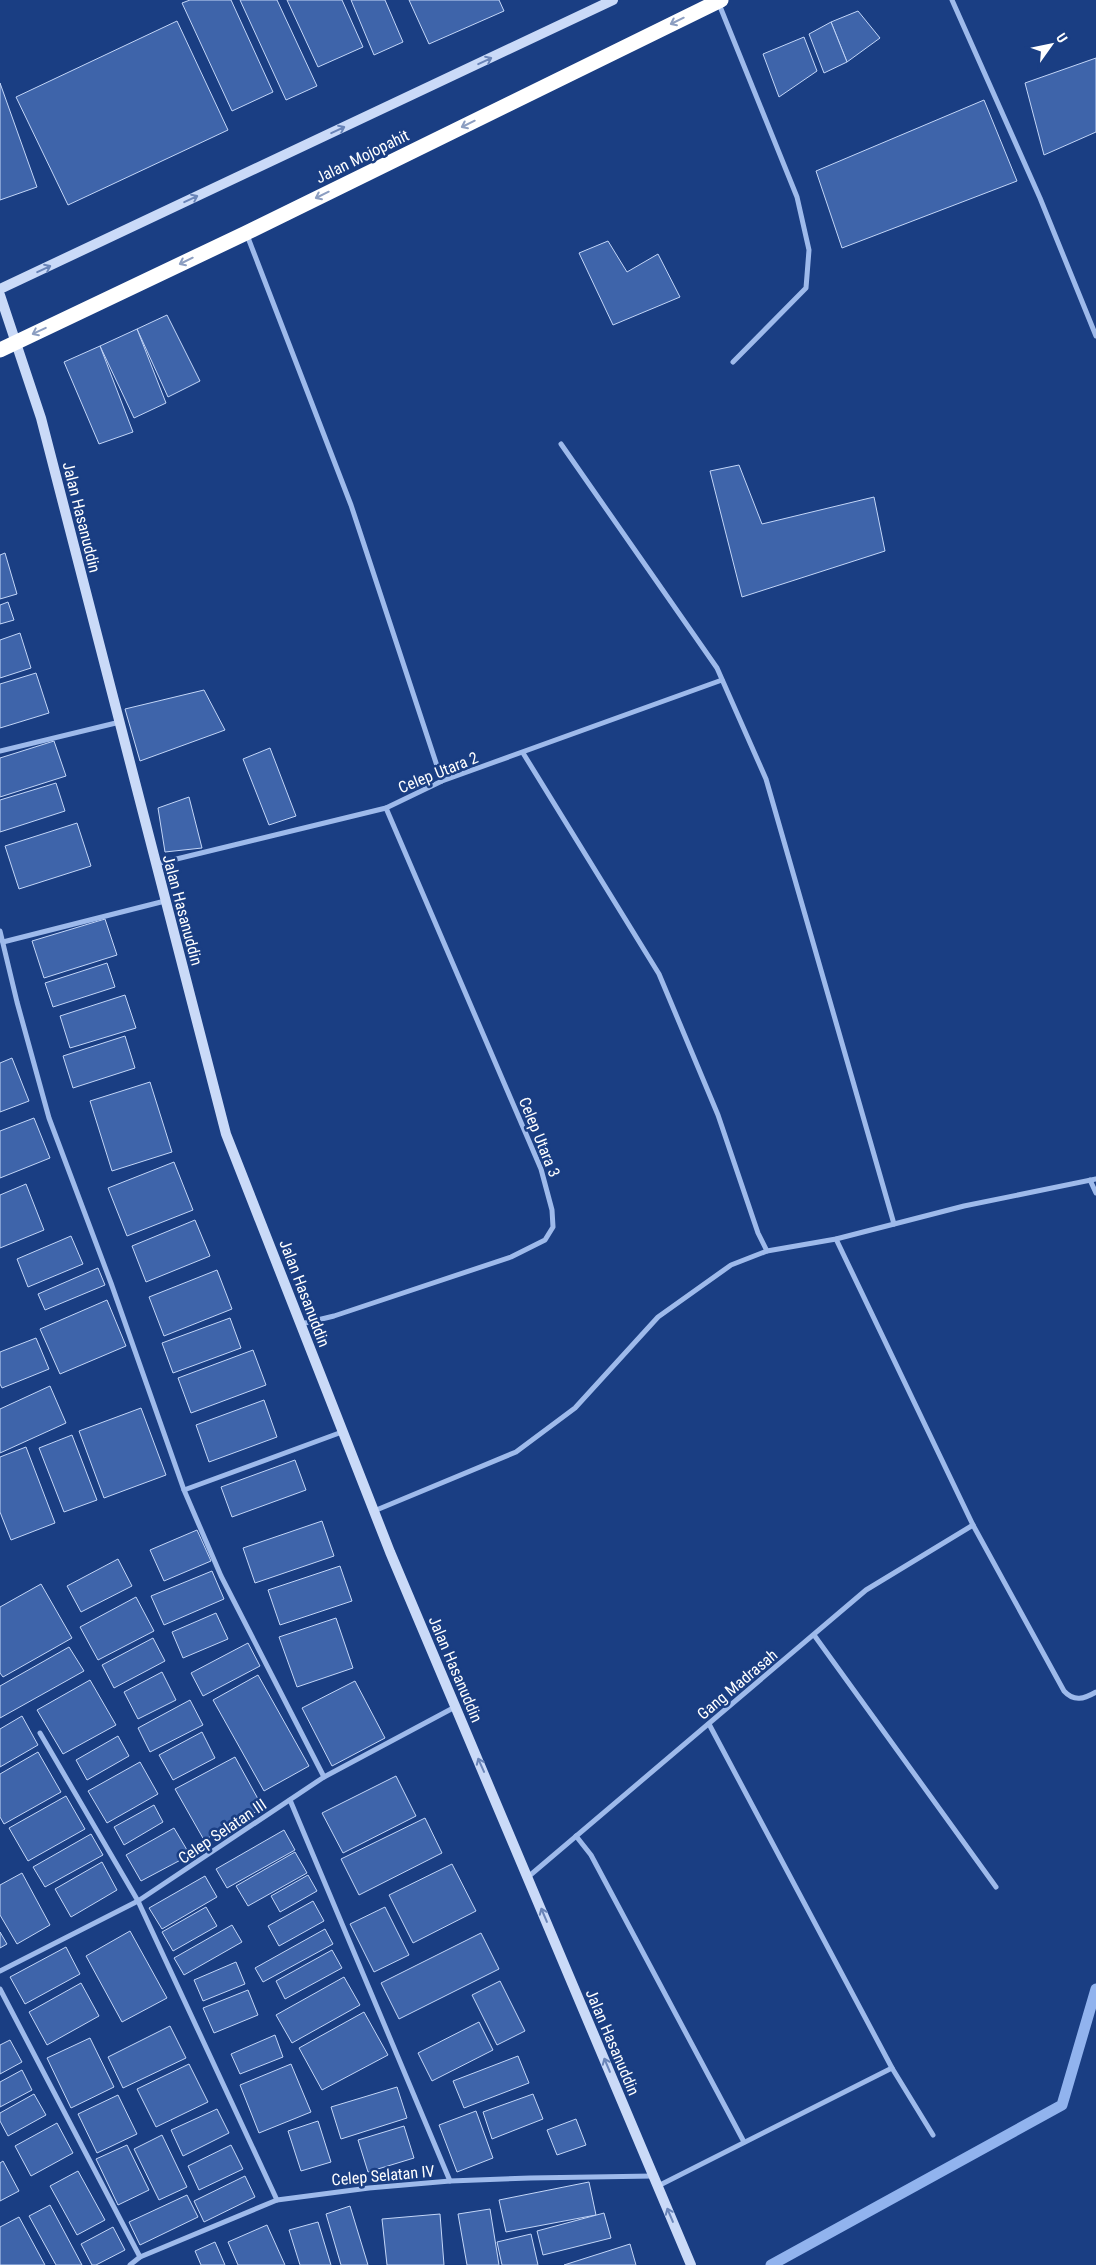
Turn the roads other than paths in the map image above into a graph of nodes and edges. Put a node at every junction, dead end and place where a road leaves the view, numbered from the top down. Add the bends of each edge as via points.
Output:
1 (613, 0) edge
2 (952, 0) edge
3 (719, 1) edge
4 (246, 232) junction
5 (0, 289) edge
6 (0, 295) edge
7 (1096, 336) edge
8 (17, 342) junction
9 (0, 350) edge
10 (733, 362) dead end
11 (561, 444) dead end
12 (722, 680) junction
13 (120, 722) junction
14 (0, 751) edge
15 (523, 753) junction
16 (442, 781) junction
17 (386, 808) junction
18 (156, 864) junction
19 (165, 901) junction
20 (0, 931) edge
21 (3, 942) junction
22 (1096, 1179) edge
23 (1090, 1180) junction
24 (1096, 1193) edge
25 (894, 1224) junction
26 (836, 1239) junction
27 (767, 1251) junction
28 (301, 1324) junction
29 (342, 1432) junction
30 (184, 1490) junction
31 (374, 1511) junction
32 (973, 1524) junction
33 (814, 1635) junction
34 (1096, 1692) edge
35 (455, 1707) junction
36 (709, 1724) junction
37 (40, 1733) dead end
38 (324, 1778) junction
39 (290, 1800) junction
40 (576, 1836) junction
41 (528, 1877) junction
42 (996, 1887) dead end
43 (138, 1901) junction
44 (0, 1971) edge
45 (0, 1989) edge
46 (892, 2068) junction
47 (933, 2135) dead end
48 (744, 2142) junction
49 (655, 2181) junction
50 (450, 2182) junction
51 (277, 2200) junction
52 (140, 2257) junction
53 (690, 2262) edge
54 (130, 2265) edge

5 -> 1 main road, Jalan Mojopahit
2 - 7 street via 1040,198
3 -> 4 highway, Jalan Mojopahit
3 - 10 street via 797,197 809,250 806,288
4 -> 8 highway, Jalan Mojopahit
4 - 16 street via 351,505
6 - 8 main road, Jalan Hasanuddin
8 - 9 highway, Jalan Mojopahit
8 - 13 main road, Jalan Hasanuddin via 41,418
11 - 12 street via 717,668
12 - 15 street, Celep Utara 2
12 - 25 street via 766,779
13 - 14 street
13 - 18 main road, Jalan Hasanuddin
15 - 16 street, Celep Utara 2
15 - 27 street via 659,974 718,1115
16 - 17 street, Celep Utara 2
17 - 18 street, Celep Utara 2
17 - 28 street, Celep Utara 3 via 541,1169 553,1227 545,1240 511,1256 334,1316
18 - 19 main road, Jalan Hasanuddin
19 - 21 street
19 - 28 main road, Jalan Hasanuddin via 226,1134
20 - 21 street
21 - 30 street via 49,1118
22 - 23 street
23 - 24 street
23 - 25 street
25 - 26 street
26 - 27 street
26 - 32 street
27 - 31 street via 731,1265 658,1317 576,1408 516,1452
28 - 29 main road, Jalan Hasanuddin
29 - 30 street
29 - 31 main road, Jalan Hasanuddin
30 - 38 street via 220,1576
31 - 35 main road, Jalan Hasanuddin
32 - 33 street, Gang Madrasah via 866,1590
32 - 34 street via 1064,1691 1070,1698 1078,1700
33 - 36 street, Gang Madrasah
33 - 42 street
35 - 38 street, Celep Selatan III
41 -> 35 main road, Jalan Hasanuddin
36 - 40 street, Gang Madrasah
36 - 46 street
37 - 43 street
38 - 39 street, Celep Selatan III
39 - 43 street, Celep Selatan III
39 - 50 street
40 - 41 street, Gang Madrasah
40 - 48 street via 591,1855
49 -> 41 main road, Jalan Hasanuddin
43 - 44 street, Celep Selatan III
43 - 51 street
45 - 52 street
46 - 47 street
46 - 48 street
48 - 49 street
49 - 50 street, Celep Selatan IV via 530,2178
53 -> 49 main road, Jalan Hasanuddin
50 - 51 street, Celep Selatan IV
51 - 52 street, Celep Selatan IV
52 - 54 street, Celep Selatan IV

